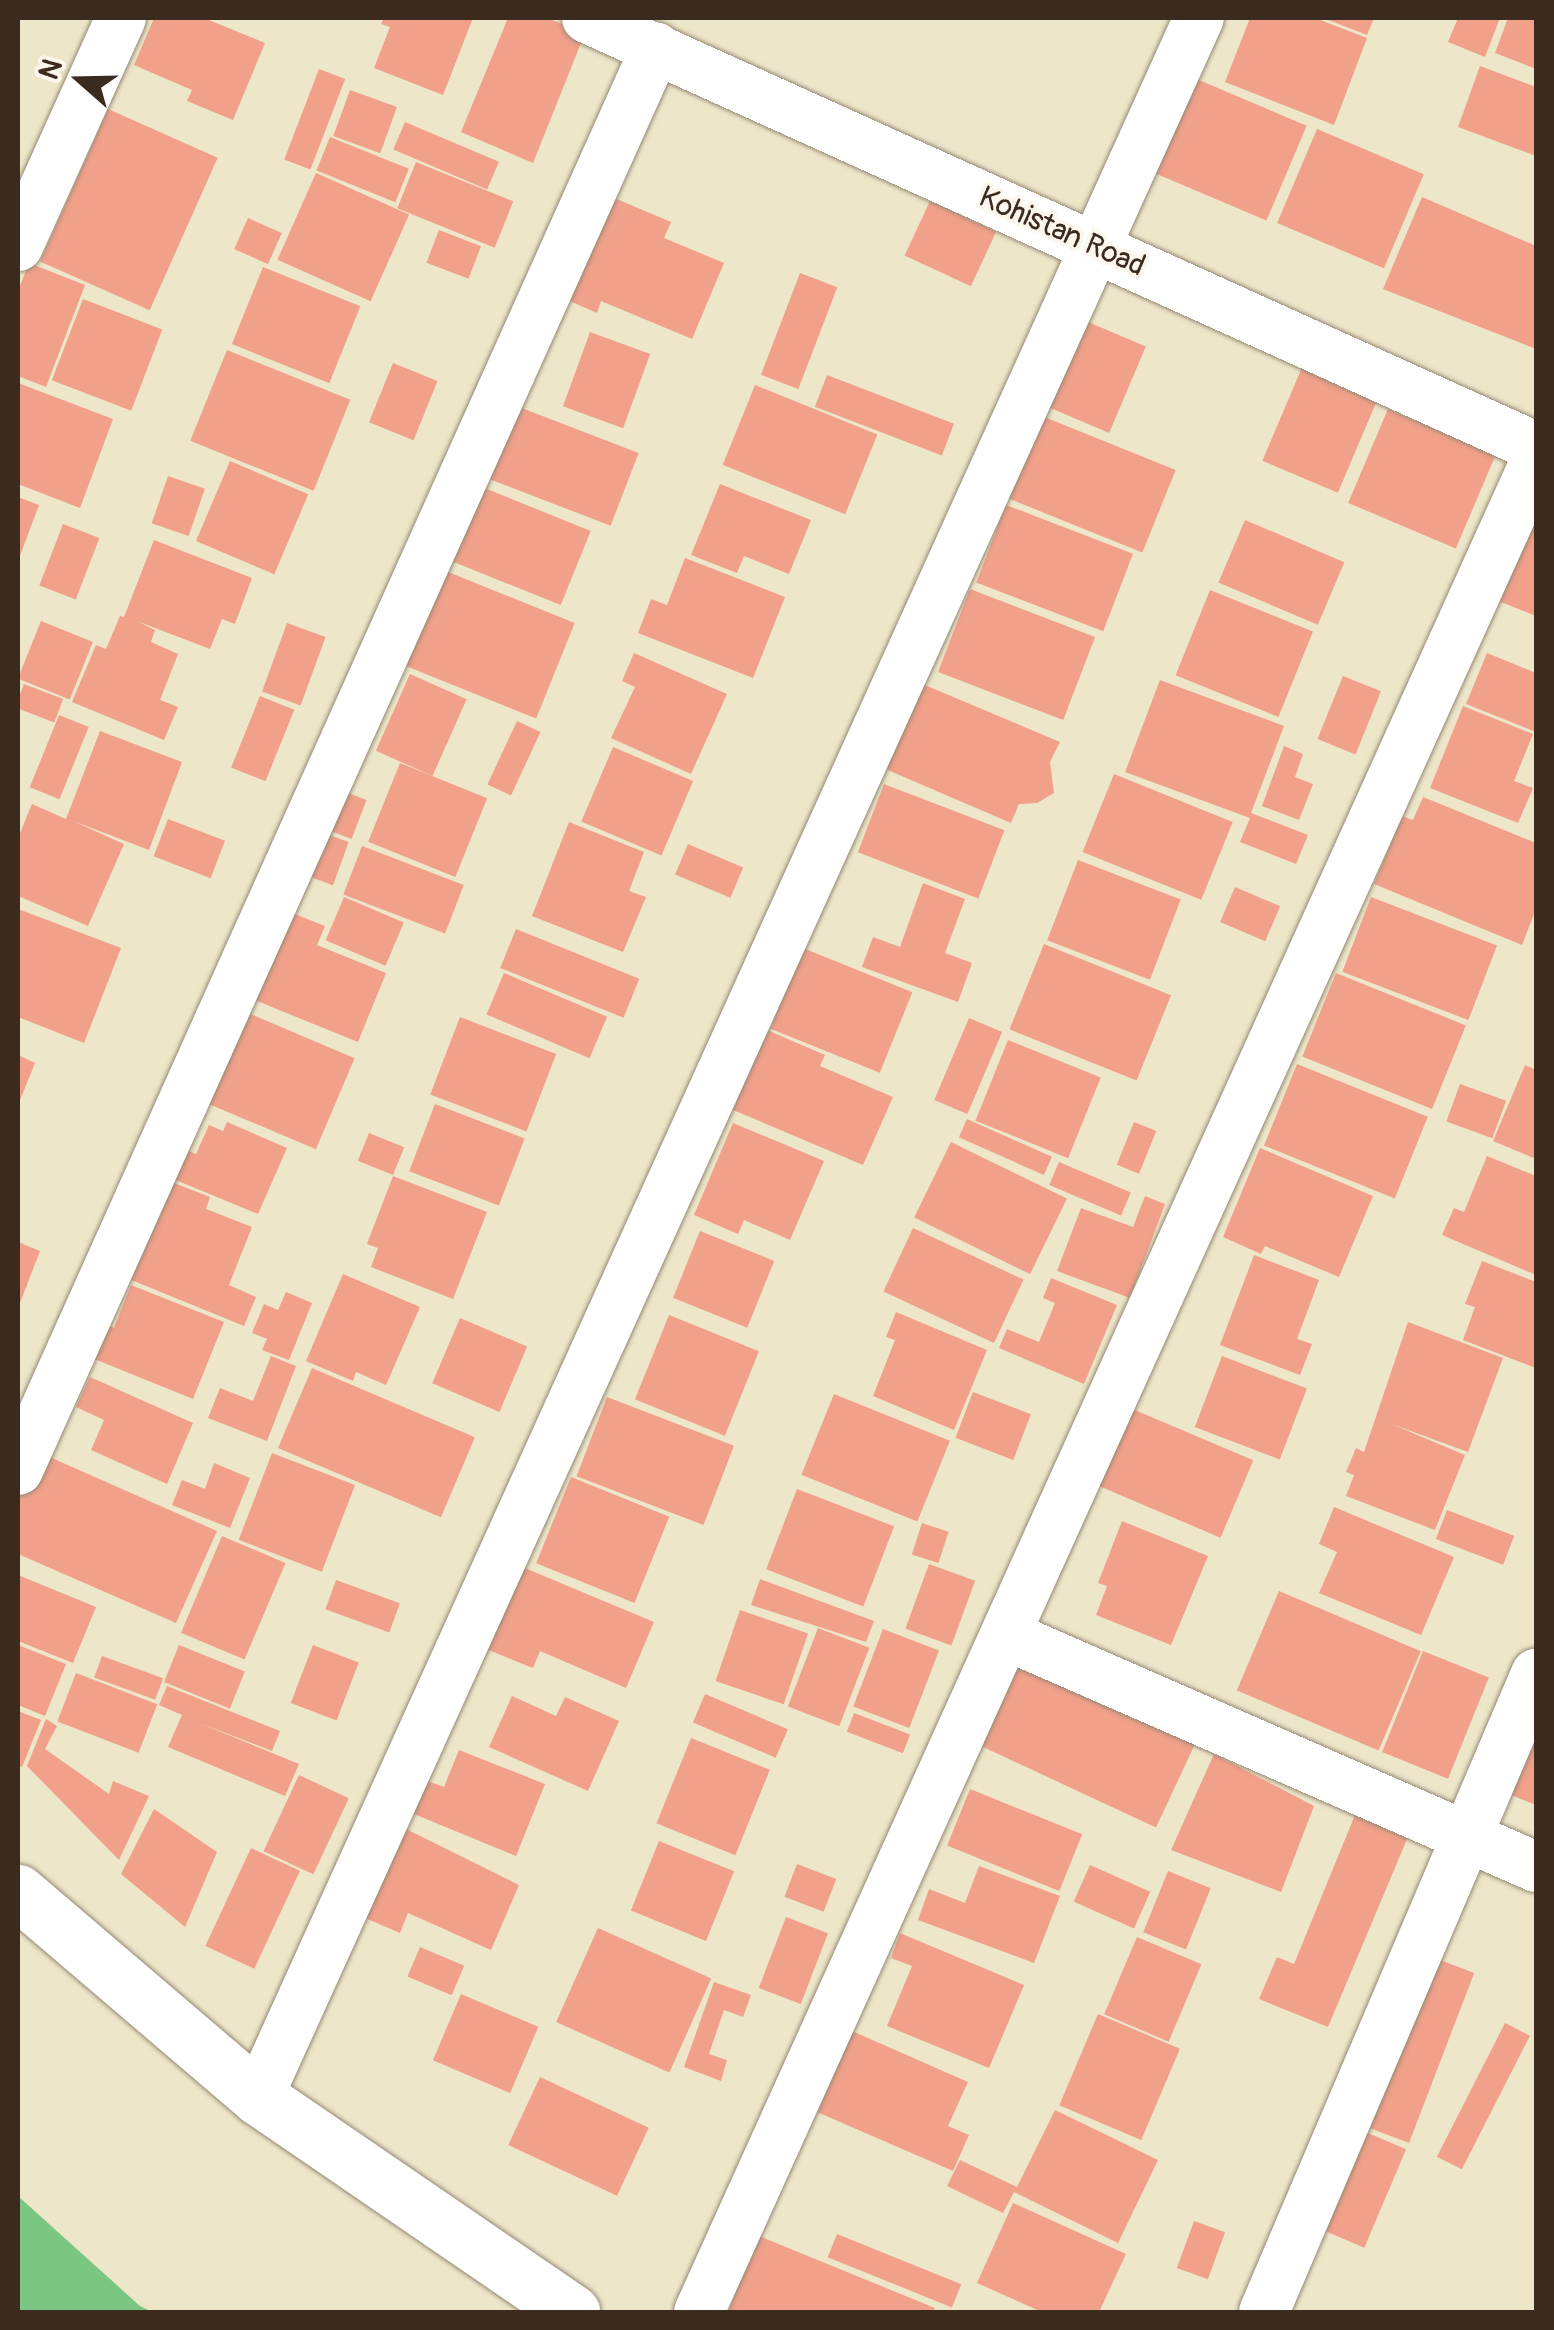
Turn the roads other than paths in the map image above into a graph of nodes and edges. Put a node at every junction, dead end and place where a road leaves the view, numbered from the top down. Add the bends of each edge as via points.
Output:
1 (122, 18) edge
2 (587, 18) edge
3 (1199, 18) edge
4 (656, 48) junction
5 (18, 246) edge
6 (1094, 247) junction
7 (1536, 447) edge
8 (1536, 460) edge
9 (18, 1470) edge
10 (1006, 1635) junction
11 (1536, 1674) edge
12 (1467, 1835) junction
13 (1536, 1867) edge
14 (18, 1892) edge
15 (258, 2098) junction
16 (572, 2312) edge
17 (698, 2312) edge
18 (1264, 2312) edge

1 - 5 street
2 - 4 street, Kohistan Road
3 - 6 street
4 - 6 street, Kohistan Road
4 - 9 street
6 - 7 street, Kohistan Road
6 - 15 street
8 - 10 street
10 - 12 street
10 - 17 street
11 - 12 street
12 - 13 street
12 - 18 street
14 - 15 main road
15 - 16 main road

